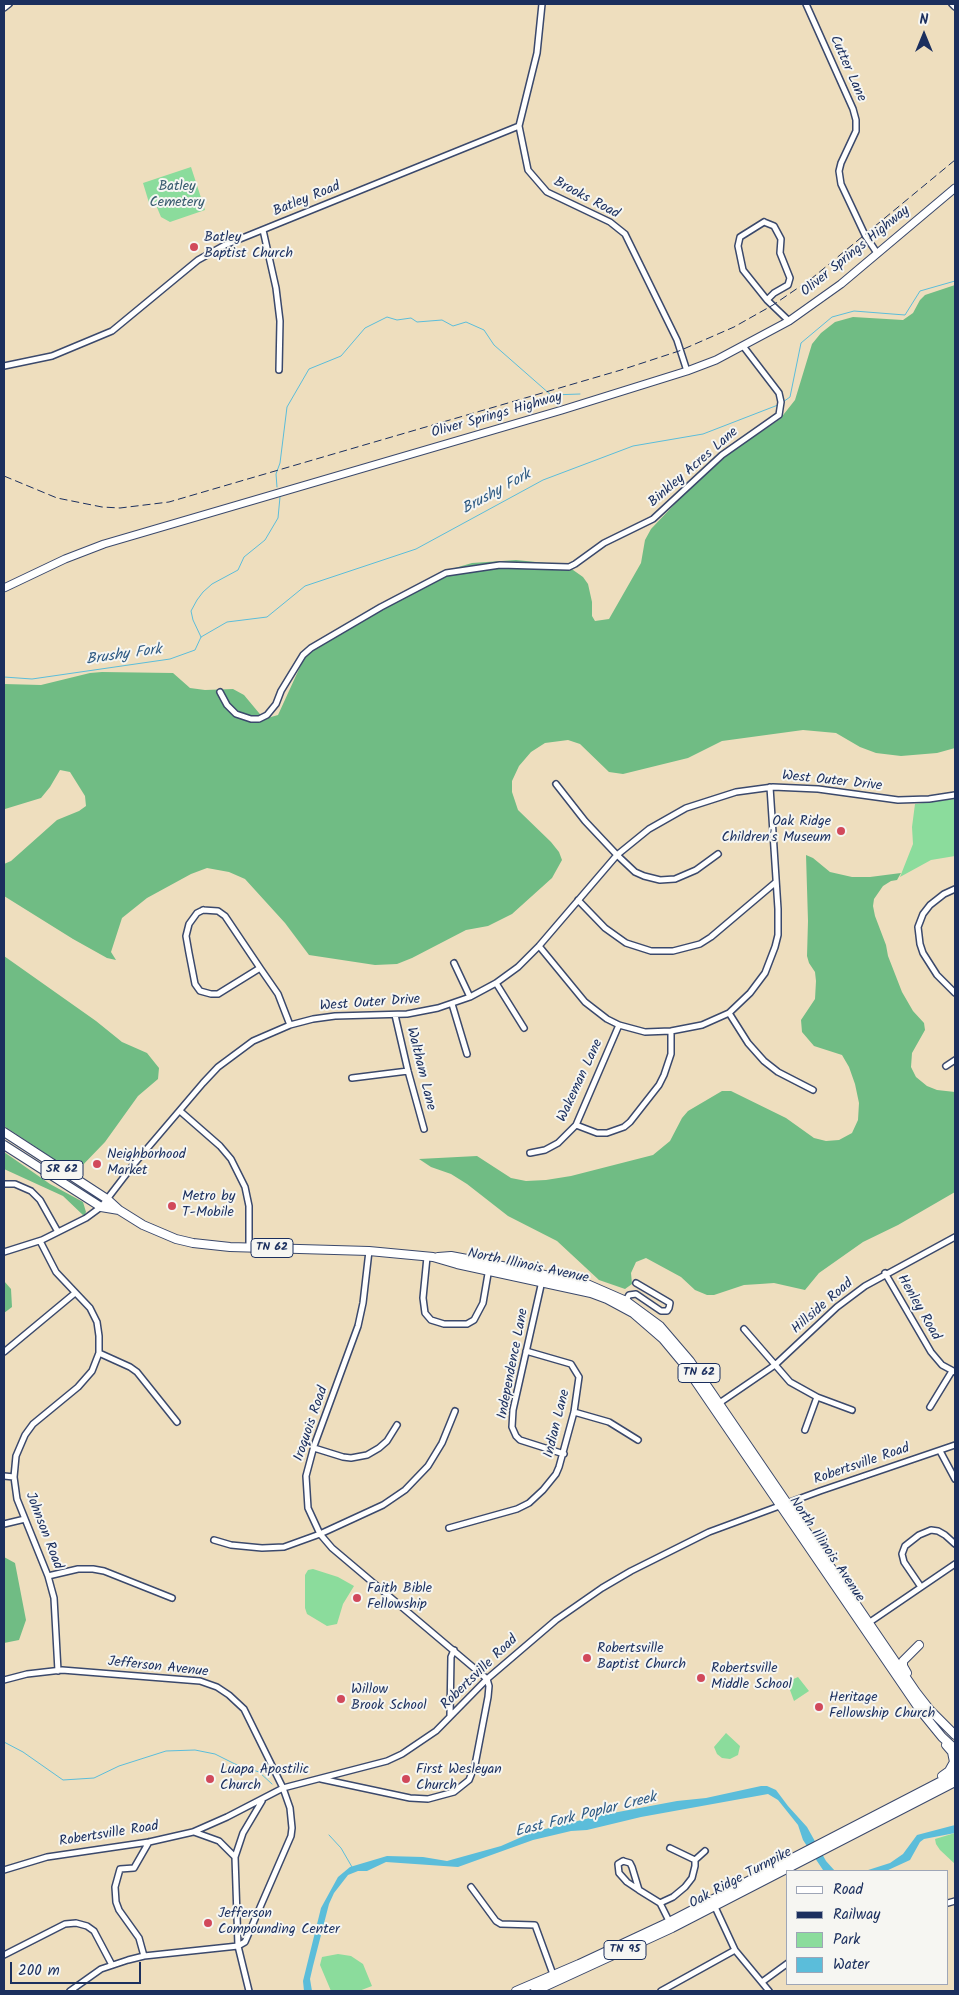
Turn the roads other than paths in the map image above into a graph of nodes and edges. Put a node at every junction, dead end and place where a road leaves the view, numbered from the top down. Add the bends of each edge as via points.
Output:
1 (8, 4) edge
2 (542, 4) edge
3 (806, 4) edge
4 (952, 4) edge
5 (955, 7) edge
6 (4, 8) edge
7 (519, 126) junction
8 (955, 188) edge
9 (263, 230) junction
10 (876, 253) junction
11 (767, 300) junction
12 (788, 321) junction
13 (743, 346) junction
14 (4, 366) edge
15 (279, 370) dead end
16 (687, 371) junction
17 (4, 588) edge
18 (220, 692) dead end
19 (556, 784) dead end
20 (770, 787) junction
21 (955, 795) edge
22 (718, 854) dead end
23 (617, 855) junction
24 (776, 882) junction
25 (955, 890) edge
26 (578, 900) junction
27 (539, 946) junction
28 (454, 963) dead end
29 (260, 968) junction
30 (496, 983) junction
31 (955, 993) edge
32 (470, 997) junction
33 (452, 1004) junction
34 (729, 1012) junction
35 (395, 1015) junction
36 (619, 1025) junction
37 (290, 1026) junction
38 (524, 1028) dead end
39 (671, 1031) junction
40 (467, 1054) dead end
41 (955, 1060) edge
42 (946, 1066) dead end
43 (408, 1070) junction
44 (352, 1078) dead end
45 (813, 1090) dead end
46 (180, 1111) junction
47 (576, 1125) junction
48 (424, 1129) dead end
49 (4, 1132) edge
50 (4, 1145) edge
51 (530, 1153) dead end
52 (4, 1184) edge
53 (107, 1199) junction
54 (101, 1207) junction
55 (118, 1210) junction
56 (58, 1232) junction
57 (955, 1237) edge
58 (40, 1240) junction
59 (249, 1248) junction
60 (369, 1251) junction
61 (4, 1252) edge
62 (430, 1257) junction
63 (489, 1267) junction
64 (885, 1273) junction
65 (543, 1278) junction
66 (636, 1283) dead end
67 (75, 1293) junction
68 (624, 1304) junction
69 (744, 1329) dead end
70 (526, 1351) junction
71 (4, 1352) edge
72 (99, 1353) junction
73 (775, 1365) junction
74 (953, 1372) edge
75 (817, 1397) junction
76 (717, 1405) junction
77 (930, 1407) dead end
78 (455, 1410) dead end
79 (852, 1410) dead end
80 (574, 1412) junction
81 (177, 1422) dead end
82 (397, 1425) dead end
83 (805, 1430) dead end
84 (638, 1440) dead end
85 (955, 1445) edge
86 (314, 1448) junction
87 (940, 1451) junction
88 (564, 1454) junction
89 (4, 1476) edge
90 (14, 1477) junction
91 (955, 1479) edge
92 (784, 1505) junction
93 (25, 1520) junction
94 (4, 1524) edge
95 (449, 1528) dead end
96 (320, 1534) junction
97 (214, 1540) dead end
98 (955, 1544) edge
99 (955, 1564) edge
100 (48, 1576) junction
101 (921, 1587) junction
102 (172, 1598) dead end
103 (866, 1625) junction
104 (454, 1650) junction
105 (889, 1653) junction
106 (58, 1671) junction
107 (487, 1679) junction
108 (4, 1680) edge
109 (926, 1705) junction
110 (450, 1716) junction
111 (937, 1717) junction
112 (932, 1726) junction
113 (955, 1730) edge
114 (955, 1735) edge
115 (955, 1749) edge
116 (955, 1774) edge
117 (318, 1778) junction
118 (955, 1782) edge
119 (283, 1788) junction
120 (955, 1788) edge
121 (916, 1794) junction
122 (264, 1799) junction
123 (861, 1830) junction
124 (193, 1832) junction
125 (150, 1842) junction
126 (823, 1845) junction
127 (670, 1848) dead end
128 (705, 1851) dead end
129 (810, 1852) junction
130 (235, 1857) junction
131 (695, 1860) junction
132 (4, 1870) edge
133 (470, 1887) dead end
134 (639, 1890) junction
135 (660, 1903) junction
136 (715, 1906) junction
137 (671, 1925) junction
138 (238, 1946) junction
139 (735, 1950) junction
140 (4, 1955) edge
141 (144, 1956) junction
142 (786, 1964) edge
143 (112, 1965) junction
144 (554, 1979) junction
145 (762, 1982) junction
146 (70, 1991) edge
147 (249, 1991) edge
148 (516, 1991) edge
149 (535, 1991) edge
150 (662, 1991) edge
151 (769, 1991) edge

1 - 6 street
2 - 7 street via 537,53
3 - 10 street, Cutter Lane via 856,120 856,130 839,171 841,184
4 - 5 street
7 - 9 street, Batley Road
7 - 16 street, Brooks Road via 528,170 536,181 547,192 610,222 625,234 677,340
8 - 10 main road, Oliver Springs Highway
9 - 14 street, Batley Road via 198,260 112,331 52,356
9 - 15 street via 280,321
10 - 12 main road, Oliver Springs Highway via 840,284
11 - 11 street via 788,285 790,278 780,253 781,239 774,226 764,222 740,237 738,246 744,270
11 - 12 street
12 - 13 main road, Oliver Springs Highway
13 - 16 main road, Oliver Springs Highway
13 - 18 street, Binkley Acres Lane via 775,387 780,398 779,412 722,454 653,519 563,568 500,565 446,573 311,648 281,691 276,704 259,720 236,714
16 - 17 main road, Oliver Springs Highway via 104,544
19 - 23 street
20 - 21 street, West Outer Drive via 818,789 898,800
20 - 23 street, West Outer Drive via 736,792 686,808 649,829
20 - 24 street
22 - 23 street via 696,870 667,880 638,874
23 - 26 street, West Outer Drive
24 - 26 street via 712,936 700,944 673,951 651,951 626,943
24 - 34 street via 778,934 770,961 758,984
25 - 31 street via 936,899 923,914 918,927 920,944 937,975
26 - 27 street, West Outer Drive
27 - 30 street, West Outer Drive
27 - 36 street via 585,1002
28 - 32 street
29 - 29 street via 225,916 218,911 197,913 186,936 195,984 200,991 218,994
29 - 37 street via 278,994
30 - 32 street, West Outer Drive
30 - 38 street
32 - 33 street, West Outer Drive
33 - 35 street, West Outer Drive via 424,1012
33 - 40 street
34 - 39 street via 702,1025
34 - 45 street via 748,1043 764,1061
35 - 37 street, West Outer Drive via 325,1017
35 - 43 street, Waltham Lane
36 - 39 street via 645,1032
36 - 47 street, Wakeman Lane
37 - 46 street, West Outer Drive via 253,1041 235,1053 218,1067
39 - 47 street via 668,1067 659,1085 630,1122 607,1133
41 - 42 street
43 - 44 street
43 - 48 street, Waltham Lane
46 - 53 street, West Outer Drive
46 - 59 street via 227,1154 246,1187
47 - 51 street, Wakeman Lane via 558,1143
49 - 53 highway, SR 62
50 - 54 highway, SR 62
52 - 56 street via 15,1184 31,1191 40,1200
53 - 54 street, West Outer Drive
53 - 55 highway, SR 62
54 - 55 highway, SR 62
54 - 56 street, West Outer Drive
55 - 59 highway, North Illinois Avenue / TN 62 via 143,1225 176,1238 211,1246
56 - 58 street, West Outer Drive
57 - 64 street, Hillside Road
58 - 61 street, West Outer Drive
58 - 67 street, Johnson Road via 56,1272
59 - 60 highway, North Illinois Avenue / TN 62
60 - 62 highway, North Illinois Avenue / TN 62
60 - 86 street, Iroquois Road via 358,1326
62 - 63 highway, North Illinois Avenue / TN 62 via 456,1264
62 - 63 street via 423,1306 431,1320 444,1324 467,1324 474,1320 483,1303
63 - 65 highway, North Illinois Avenue / TN 62
64 - 73 street, Hillside Road via 837,1307
64 - 74 street, Henley Road via 931,1352
65 - 68 highway, North Illinois Avenue / TN 62
65 - 70 street, Independence Lane
66 - 68 street via 670,1303 669,1308 662,1311 636,1294 629,1296
67 - 71 street
67 - 72 street, Johnson Road via 90,1308 97,1322
68 - 76 highway, North Illinois Avenue / TN 62 via 663,1338
69 - 73 street
70 - 80 street, Indian Lane via 567,1362 575,1368 579,1385
70 - 88 street, Independence Lane via 512,1420 513,1432 522,1441
72 - 81 street via 137,1372
72 - 90 street, Johnson Road via 86,1380 40,1417 25,1435 16,1456
73 - 75 street via 790,1382
73 - 76 street, Hillside Road
74 - 77 street
75 - 79 street
75 - 83 street
76 - 92 highway, North Illinois Avenue / TN 62
78 - 96 street via 433,1460 414,1483 383,1505
80 - 84 street via 609,1422
80 - 88 street, Indian Lane
82 - 86 street via 387,1441 367,1454 342,1457
85 - 87 street, Robertsville Road
86 - 96 street, Iroquois Road via 306,1476 306,1490 309,1513
87 - 91 street
87 - 92 street, Robertsville Road
88 - 95 street, Indian Lane via 556,1474 529,1503
89 - 90 street
90 - 93 street, Johnson Road via 17,1499
92 - 103 highway, North Illinois Avenue / TN 62
92 - 107 street, Robertsville Road via 709,1532 631,1571 556,1620
93 - 94 street
93 - 100 street, Johnson Road
96 - 97 street via 274,1549
96 - 104 street, Iroquois Road via 332,1548
98 - 101 street via 946,1535 931,1530 905,1546 904,1562
99 - 101 street
100 - 102 street via 93,1569
100 - 106 street, Johnson Road via 56,1615
101 - 103 street
103 - 105 highway, TN 62
103 - 112 highway, North Illinois Avenue / TN 62
104 - 107 street, Iroquois Road
104 - 110 street via 451,1657
105 - 109 highway, TN 62
105 - 109 highway via 899,1656 919,1645 905,1656 903,1666
106 - 108 street, Jefferson Avenue
106 - 119 street, Jefferson Avenue via 194,1681 216,1687 244,1709
107 - 110 street, Robertsville Road
107 - 117 street via 488,1698 475,1765 469,1780 454,1792 428,1799 410,1798
109 - 111 highway, TN 62
110 - 117 street, Robertsville Road via 436,1731 402,1754 372,1766
111 - 113 highway
111 - 114 highway, TN 62
112 - 115 highway, North Illinois Avenue / TN 62
112 - 121 highway via 952,1752 954,1762 949,1771
116 - 121 highway, Oak Ridge Turnpike / TN 95
117 - 119 street, Robertsville Road
118 - 123 highway, Oak Ridge Turnpike / TN 95
119 - 122 street, Robertsville Road
119 - 138 street, Jefferson Avenue via 292,1818 291,1836 245,1942
120 - 123 highway
121 - 126 highway, Oak Ridge Turnpike / TN 95
122 - 124 street, Robertsville Road
122 - 130 street via 247,1825
123 - 126 highway, Oak Ridge Turnpike / TN 95
124 - 125 street, Robertsville Road
124 - 130 street via 219,1841
125 - 132 street, Robertsville Road via 47,1857
125 - 141 street via 134,1868 120,1869 115,1887 119,1910 140,1938
126 - 129 highway, Oak Ridge Turnpike / TN 95
127 - 131 street
128 - 131 street
129 - 136 highway, Oak Ridge Turnpike / TN 95
129 - 137 highway
130 - 138 street
131 - 135 street via 692,1878 680,1892
133 - 144 street via 501,1924 535,1925
134 - 134 street via 630,1863 620,1863 620,1876
134 - 135 street
135 - 137 street
136 - 137 highway, Oak Ridge Turnpike / TN 95
136 - 139 street
137 - 144 highway, Oak Ridge Turnpike / TN 95
138 - 141 street
138 - 147 street
139 - 145 street
139 - 150 street
140 - 143 street via 65,1924 76,1923 94,1931
141 - 143 street
142 - 145 street
143 - 146 street
144 - 148 highway
144 - 149 highway, Oak Ridge Turnpike / TN 95
145 - 151 street

